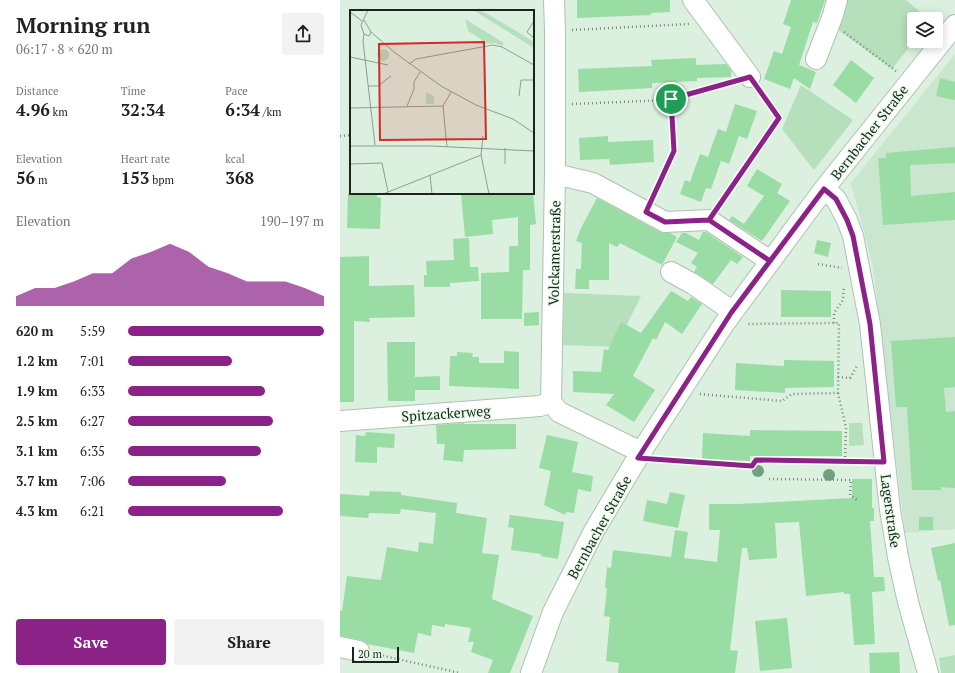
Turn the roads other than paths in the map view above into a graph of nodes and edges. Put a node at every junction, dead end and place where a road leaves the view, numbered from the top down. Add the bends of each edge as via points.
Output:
1 (554, 0) edge
2 (693, 0) edge
3 (837, 0) edge
4 (955, 25) edge
5 (816, 59) dead end
6 (750, 77) road end
7 (555, 174) junction
8 (824, 189) junction
9 (770, 261) junction
10 (671, 272) dead end
11 (728, 318) junction
12 (551, 402) junction
13 (340, 421) edge
14 (639, 455) junction
15 (531, 673) edge
16 (928, 673) edge

1 - 7 street, Volckamerstraße
2 - 6 street
3 - 5 street
4 - 8 street, Bernbacher Straße
7 - 9 street via 593,183 665,222 709,220
7 - 12 street, Volckamerstraße
8 - 9 street, Bernbacher Straße
8 - 16 street, Lagerstraße via 836,199 853,236 870,324 884,462 898,558
9 - 11 street, Bernbacher Straße
10 - 11 street via 693,284
11 - 14 street, Bernbacher Straße
12 - 13 street, Spitzackerweg via 540,406
12 - 14 street via 559,412
14 - 15 street, Bernbacher Straße via 594,531 553,612

